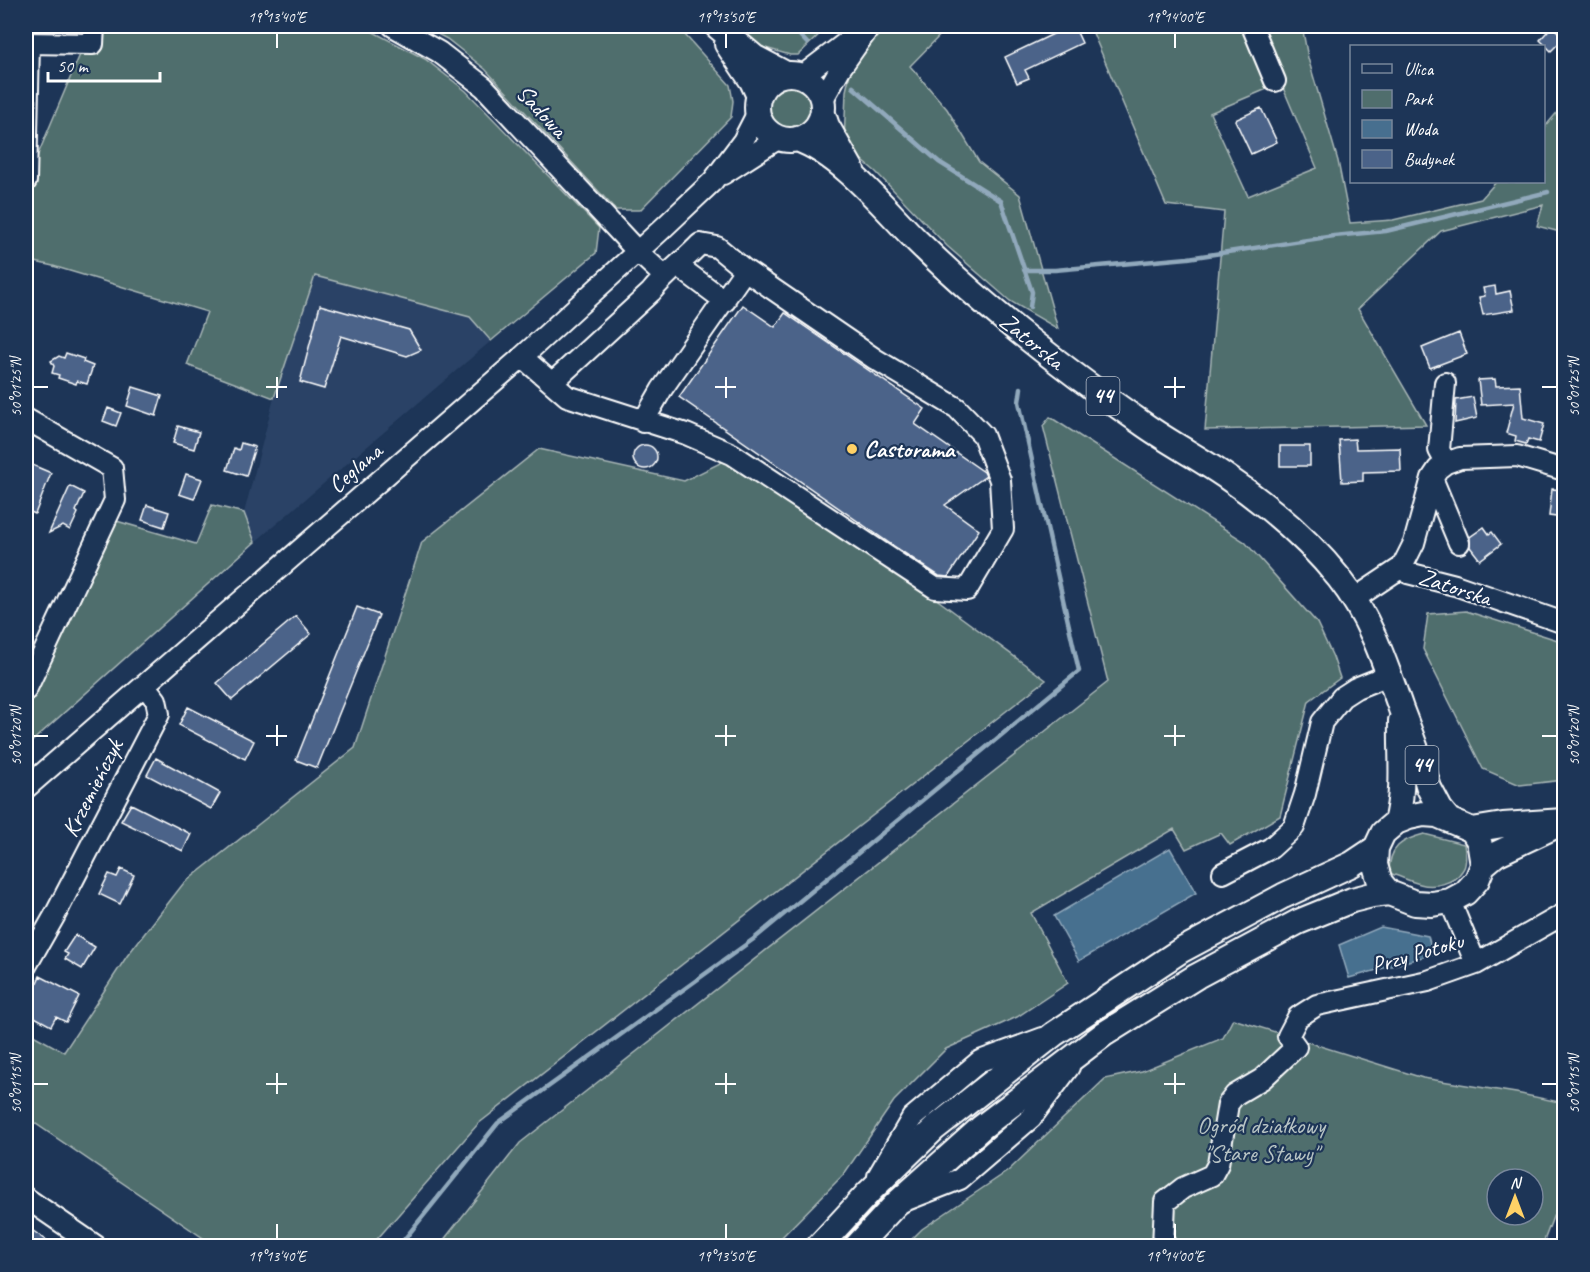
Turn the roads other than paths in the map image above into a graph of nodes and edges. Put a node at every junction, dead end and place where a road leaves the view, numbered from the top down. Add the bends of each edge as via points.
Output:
1 (94, 26) edge
2 (393, 26) edge
3 (715, 26) edge
4 (868, 26) edge
5 (1252, 26) edge
6 (27, 43) edge
7 (794, 75) junction
8 (1275, 81) dead end
9 (758, 104) junction
10 (823, 107) junction
11 (788, 138) junction
12 (26, 181) edge
13 (713, 181) junction
14 (860, 182) junction
15 (637, 251) junction
16 (746, 270) junction
17 (671, 271) junction
18 (725, 301) junction
19 (522, 357) junction
20 (552, 383) junction
21 (1444, 383) dead end
22 (26, 419) edge
23 (644, 422) junction
24 (1446, 463) junction
25 (1564, 470) edge
26 (1432, 478) junction
27 (1459, 543) dead end
28 (1402, 567) junction
29 (1353, 599) junction
30 (1564, 623) edge
31 (1390, 674) junction
32 (144, 686) junction
33 (26, 690) edge
34 (1401, 707) junction
35 (26, 788) edge
36 (1449, 820) junction
37 (1564, 821) edge
38 (1396, 822) junction
39 (1472, 830) junction
40 (1376, 848) junction
41 (1483, 865) junction
42 (1223, 873) dead end
43 (1389, 893) junction
44 (1450, 901) junction
45 (1564, 914) edge
46 (1476, 964) junction
47 (26, 966) edge
48 (26, 1198) edge
49 (96, 1246) edge
50 (819, 1246) edge
51 (857, 1246) edge
52 (1163, 1246) edge

1 - 6 street via 93,44
2 - 15 street, Sadowa via 439,52 484,87
3 - 7 main road, 44 via 754,57
3 - 9 main road, 44 via 748,74
4 - 7 street
4 - 10 street via 840,69
5 - 8 street
6 - 12 street
7 - 9 main road via 769,81
7 - 10 main road, 44 via 811,81 819,89
9 - 11 main road, 44 via 765,128
9 - 13 street, Ceglana via 743,141
10 - 11 main road via 813,130
10 - 14 main road, Zatorska / 44 via 827,126
11 - 13 street, Ceglana
11 - 14 main road, Zatorska / 44 via 817,148
13 - 15 street, Ceglana
14 - 29 main road, Zatorska / 44 via 917,242 1034,345 1273,511 1315,549
15 - 17 street, Sadowa
15 - 19 street, Ceglana
16 - 17 street via 717,247 700,244
16 - 18 street
16 - 23 street via 875,358 957,408 983,435 1000,480 1003,529 967,590 935,588 732,454 686,434
17 - 18 street, Sadowa
17 - 20 street
18 - 23 street via 662,389
19 - 20 street
19 - 32 street, Ceglana
20 - 23 street via 567,396
21 - 24 street via 1440,450
22 - 33 street via 112,468 115,500
24 - 25 street via 1460,458 1517,456
24 - 26 street
26 - 27 street
26 - 28 street via 1414,543
28 - 29 street, Zatorska
28 - 30 street, Zatorska via 1408,573
29 - 31 main road, Zatorska / 44
31 - 34 main road, Zatorska / 44
31 - 42 street via 1342,697 1322,722 1294,827 1271,848
32 - 35 street, Ceglana
32 - 47 street, Krzemieńczyk via 156,700 159,714
34 - 36 main road, Zatorska / 44 via 1433,797
34 - 38 main road, Zatorska / 44 via 1403,784
36 - 38 main road, 44 via 1423,814
36 - 39 main road, 44
37 - 39 main road
37 - 41 main road via 1496,854
38 - 40 main road, 44 via 1383,833
39 - 41 main road via 1479,841
40 - 43 main road via 1377,874
40 - 50 main road, 44 via 1180,951 1053,1034 935,1128
41 - 44 main road via 1477,880
43 - 44 main road via 1415,903
43 - 51 main road via 1352,900 1298,921 1197,976 1104,1034 982,1127 896,1204
44 - 46 street
45 - 46 street, Przy Potoku
46 - 52 street, Przy Potoku via 1428,981 1317,1005 1298,1017 1288,1036 1296,1047 1228,1104 1218,1164 1212,1175 1182,1188 1165,1203
48 - 49 street

